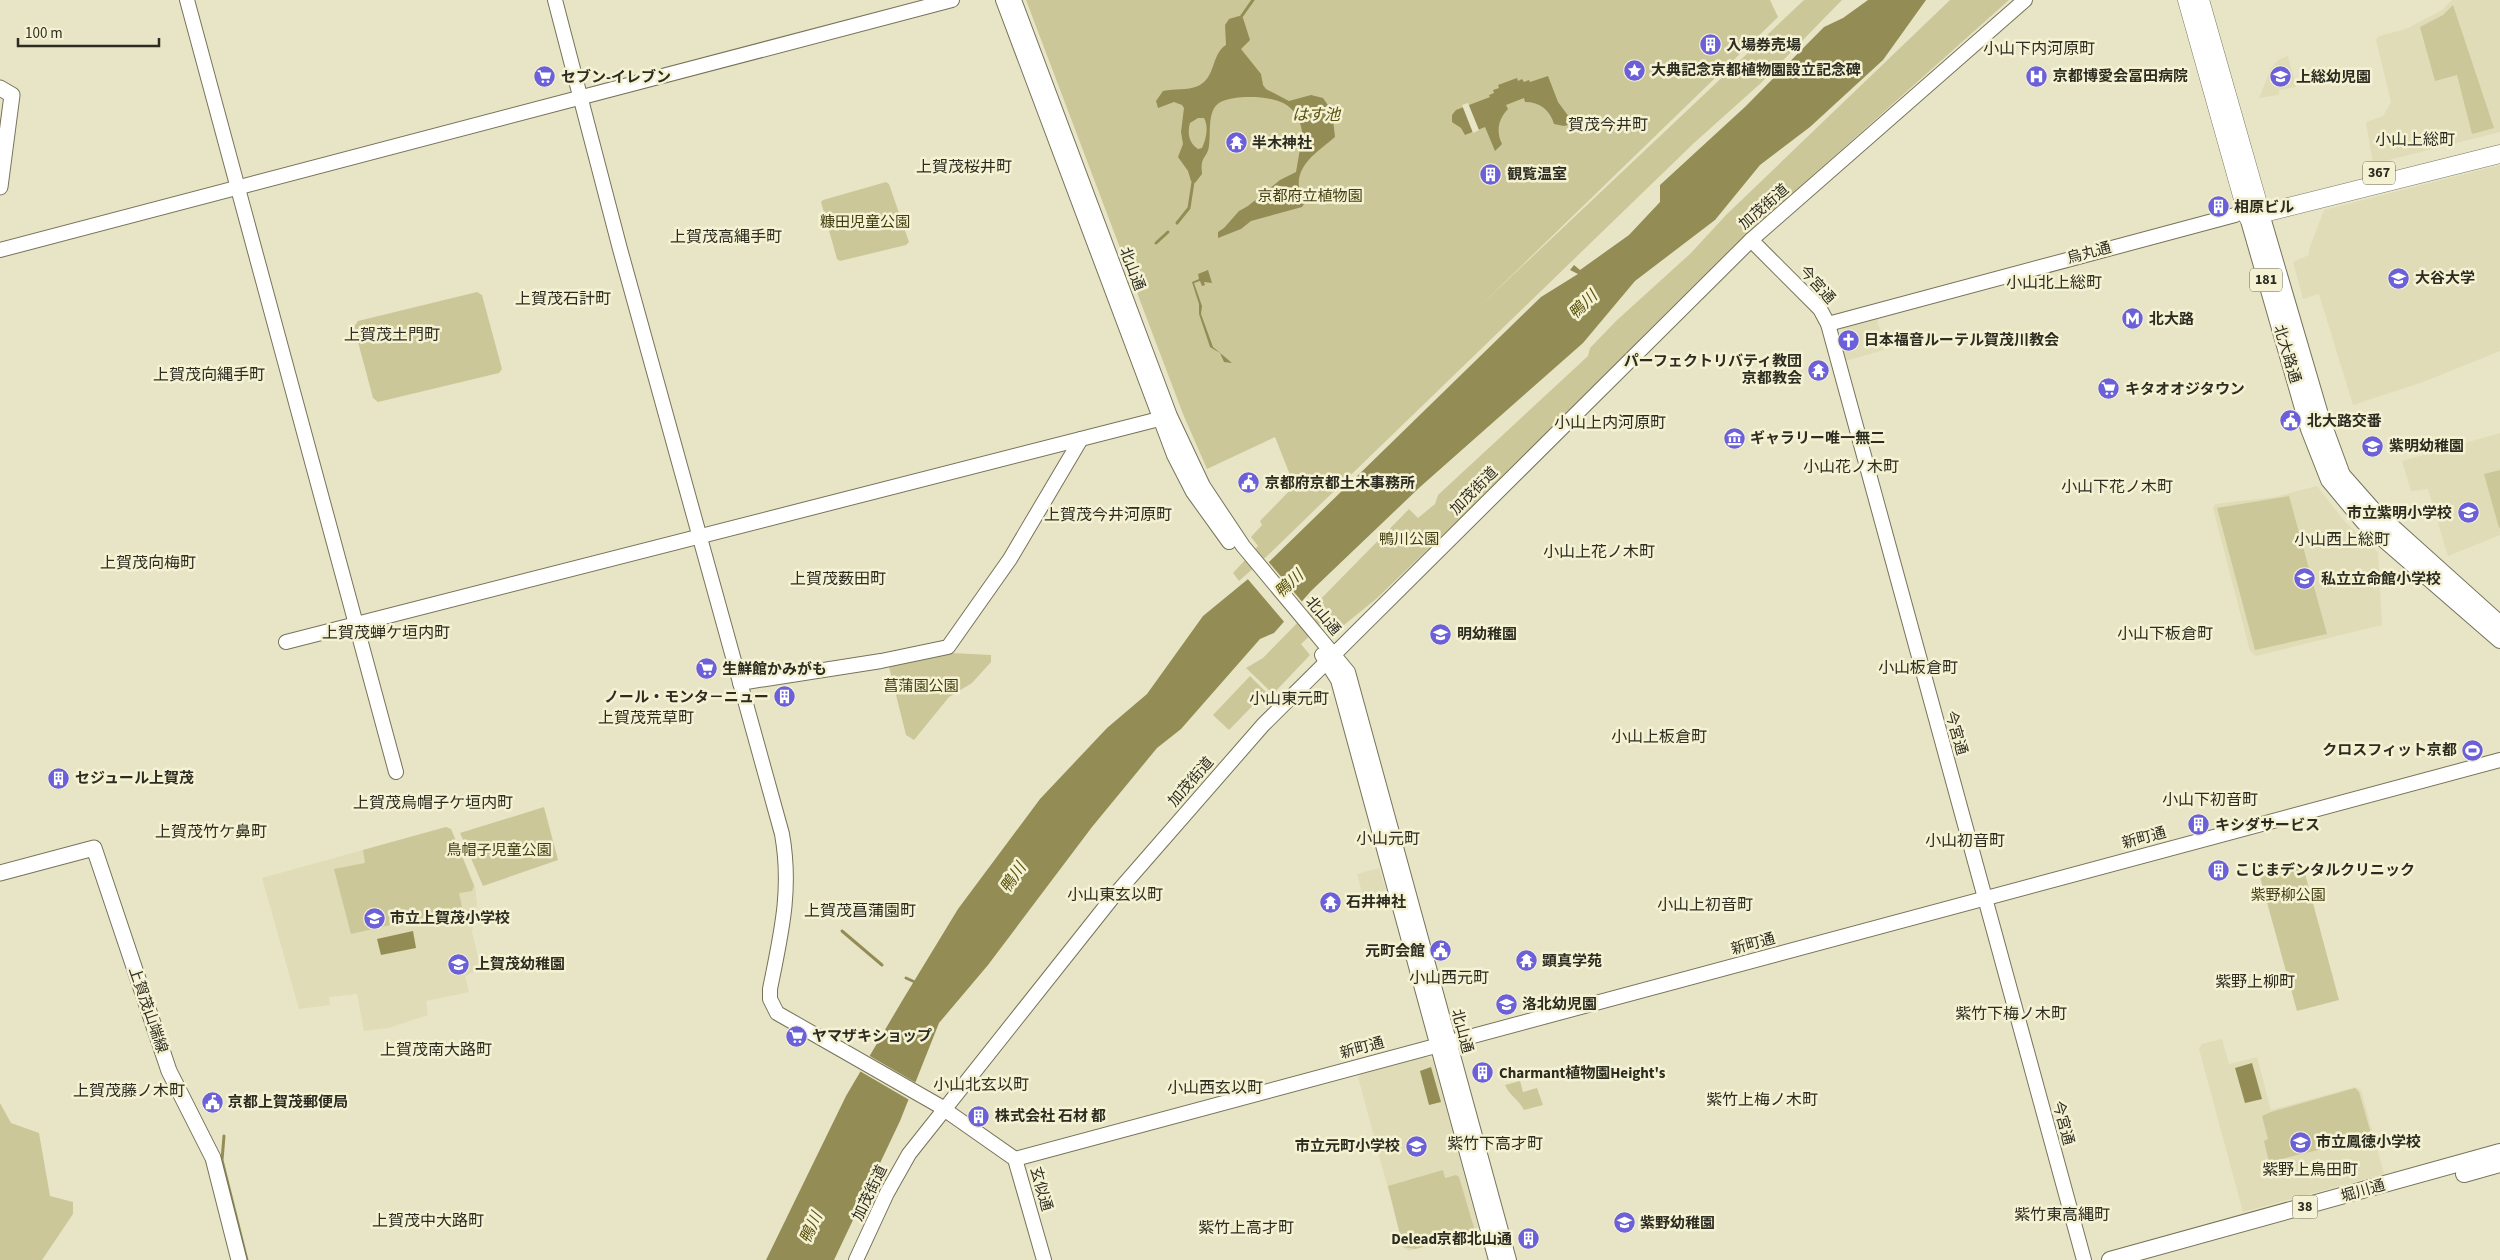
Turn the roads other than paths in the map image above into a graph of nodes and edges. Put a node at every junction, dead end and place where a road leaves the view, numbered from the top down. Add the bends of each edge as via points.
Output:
1 (187, 0) edge
2 (555, 0) edge
3 (952, 0) edge
4 (1003, 0) edge
5 (1014, 0) edge
6 (2025, 0) edge
7 (2187, 0) edge
8 (2200, 0) edge
9 (1033, 67) junction
10 (6, 92) edge
11 (581, 97) junction
12 (2500, 142) edge
13 (2500, 154) edge
14 (0, 187) edge
15 (237, 188) junction
16 (2250, 212) junction
17 (1751, 240) junction
18 (0, 250) edge
19 (1828, 324) junction
20 (1164, 418) junction
21 (1082, 439) junction
22 (700, 536) junction
23 (356, 624) junction
24 (2500, 624) edge
25 (2500, 640) edge
26 (286, 642) dead end
27 (1329, 658) junction
28 (740, 683) junction
29 (2500, 760) edge
30 (396, 772) dead end
31 (0, 873) edge
32 (1985, 898) junction
33 (1443, 1043) junction
34 (941, 1107) junction
35 (1469, 1140) junction
36 (918, 1143) junction
37 (2500, 1152) edge
38 (1015, 1159) junction
39 (2500, 1164) edge
40 (239, 1260) edge
41 (856, 1260) edge
42 (865, 1260) edge
43 (1044, 1260) edge
44 (1496, 1260) edge
45 (1509, 1260) edge
46 (2084, 1260) edge
47 (2110, 1260) edge
48 (2151, 1260) edge

1 - 15 street
2 - 11 street, 玄似通
3 - 11 street
4 - 9 street, 北山通
5 - 9 street, 北山通
6 - 17 street, 加茂街道
7 - 16 highway, 北大路通
8 - 16 highway, 北大路通
9 - 20 street, 北山通
10 - 14 main road
11 - 15 street
11 - 22 street, 玄似通
12 - 16 highway, 烏丸通 / 367
13 - 16 highway, 烏丸通 / 367
15 - 18 street
15 - 23 street
16 - 19 street, 烏丸通
16 - 24 main road, 北大路通 / 181 via 2342,475 2372,509
16 - 25 main road, 北大路通 / 181 via 2309,429 2329,480 2364,522
17 - 19 street, 今宮通 via 1820,309
17 - 27 street, 加茂街道
19 - 32 street, 今宮通
20 - 21 street
20 - 27 street, 北山通 via 1244,554
21 - 22 street
21 - 28 street via 1010,558 948,647
22 - 23 street
22 - 28 street, 玄似通
23 - 26 street
23 - 30 street
27 - 33 street, 北山通 via 1369,772
27 - 34 street, 加茂街道 via 1263,725 1150,854
28 - 34 street, 玄似通 via 782,834 787,864 782,927 770,999 777,1013
29 - 32 street, 新町通
31 - 40 main road, 上賀茂山端線 via 94,848 169,1071 213,1158
32 - 33 street, 新町通
32 - 46 street, 今宮通
33 - 35 street, 北山通
33 - 38 street, 新町通
34 - 36 street, 加茂街道
34 - 38 street, 玄似通
35 - 44 street, 北山通
35 - 45 street, 北山通
36 - 41 street, 加茂街道 via 887,1194
36 - 42 street, 加茂街道
37 - 47 main road, 堀川通 / 38
38 - 43 street, 玄似通
39 - 48 main road, 堀川通 / 38

